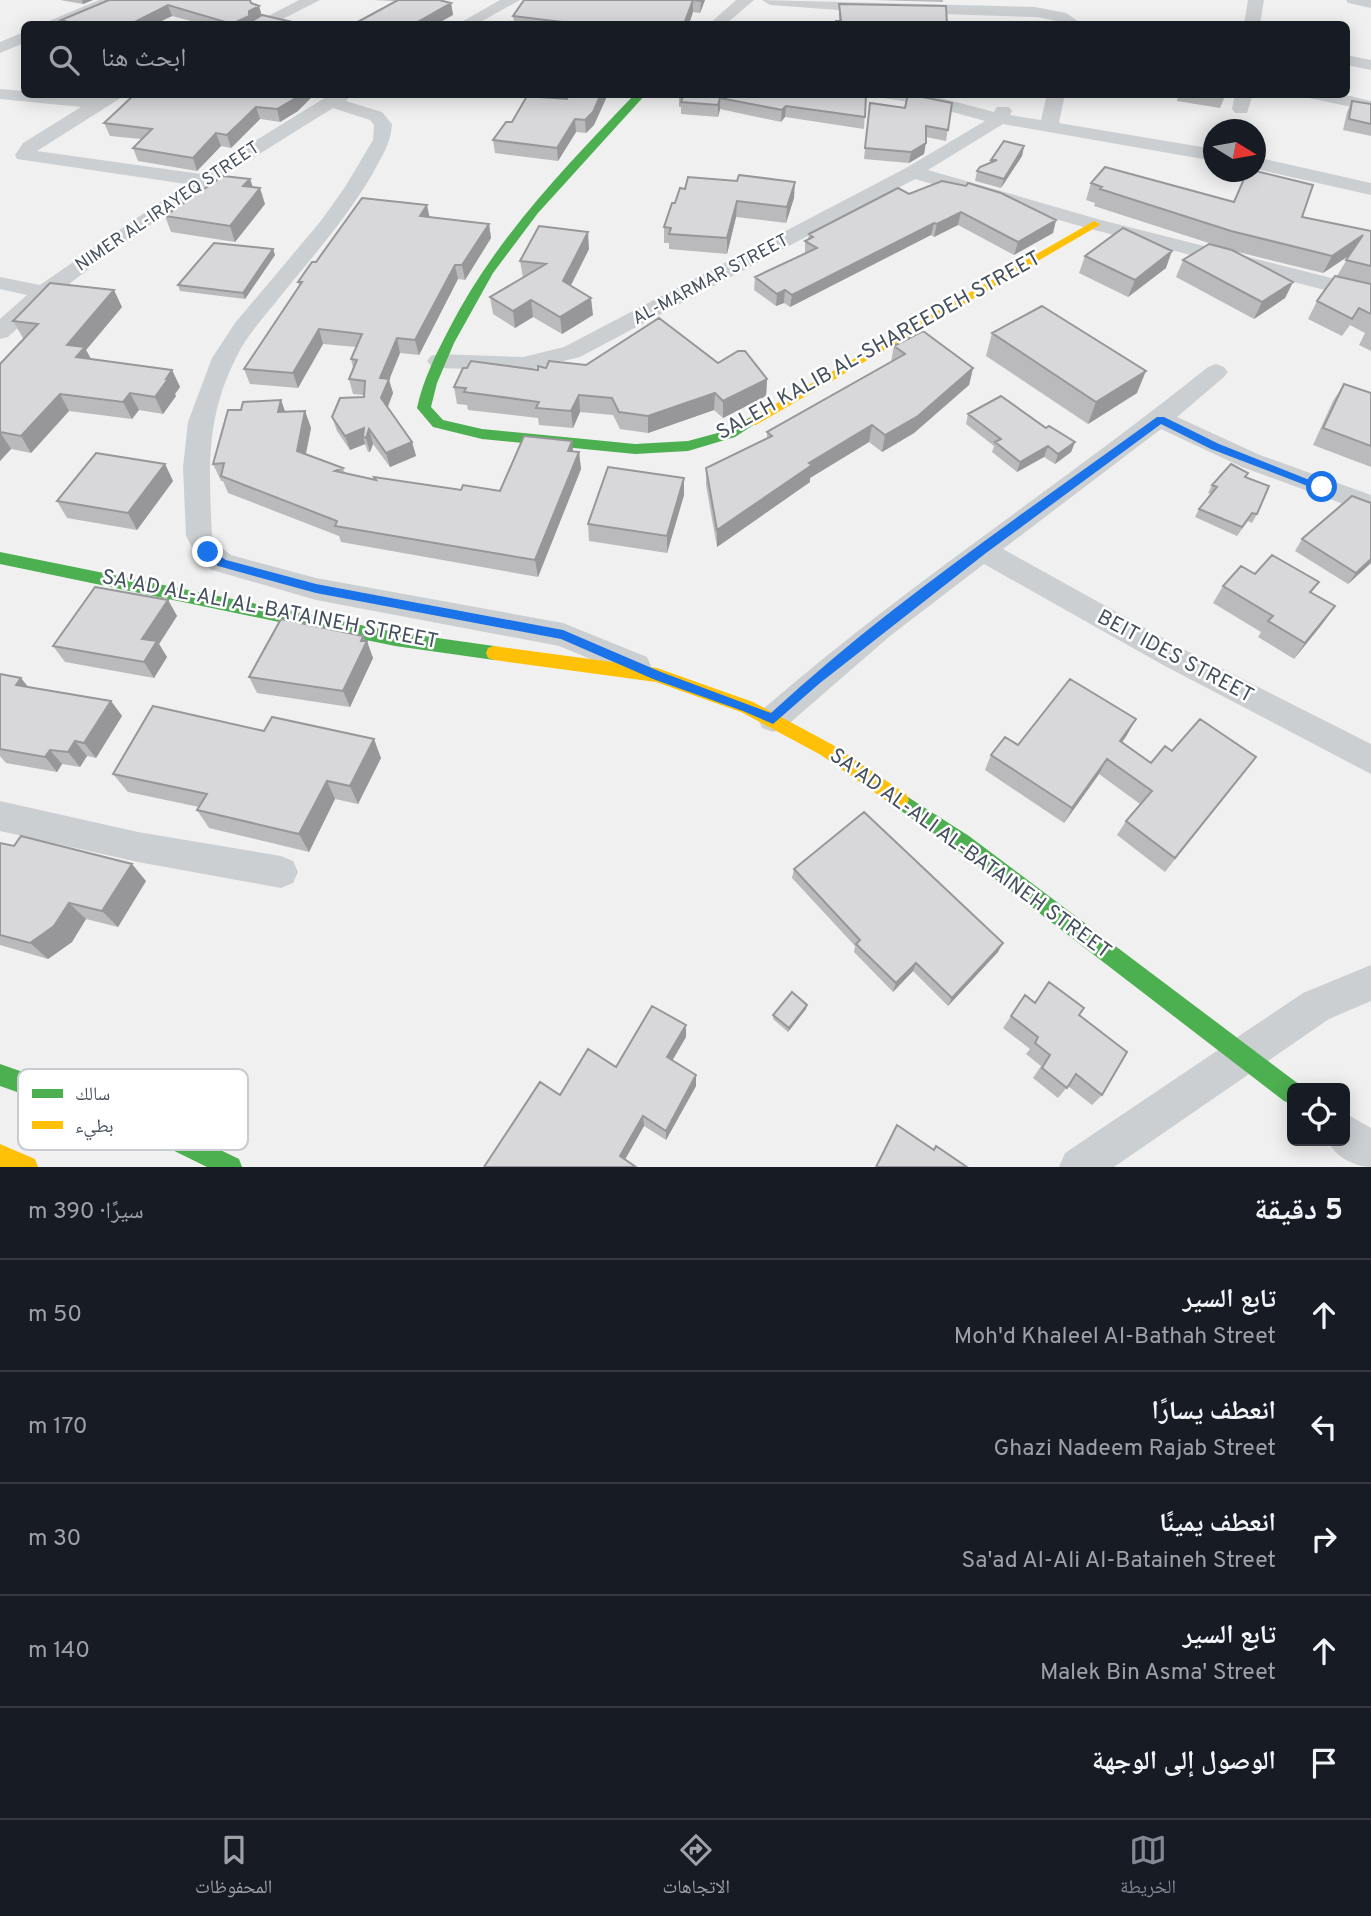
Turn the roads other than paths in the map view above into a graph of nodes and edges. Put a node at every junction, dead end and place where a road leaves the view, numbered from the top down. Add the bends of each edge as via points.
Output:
1 (113, 0) edge
2 (312, 0) edge
3 (512, 0) edge
4 (746, 0) edge
5 (770, 0) edge
6 (1256, 0) edge
7 (1354, 0) edge
8 (1371, 3) edge
9 (958, 5) edge
10 (62, 21) edge
11 (267, 21) edge
12 (472, 21) edge
13 (721, 21) edge
14 (1070, 21) edge
15 (1252, 21) edge
16 (21, 38) edge
17 (0, 48) edge
18 (1350, 61) edge
19 (1371, 65) edge
20 (0, 94) edge
21 (21, 96) edge
22 (40, 98) edge
23 (110, 98) edge
24 (338, 98) edge
25 (636, 98) edge
26 (912, 98) edge
27 (1043, 98) edge
28 (1054, 98) edge
29 (1334, 98) edge
30 (99, 104) junction
31 (1371, 106) edge
32 (995, 113) junction
33 (1043, 121) junction
34 (1203, 153) edge
35 (1266, 165) edge
36 (913, 172) junction
37 (202, 180) junction
38 (1371, 189) edge
39 (1094, 224) junction
40 (0, 283) edge
41 (44, 292) junction
42 (1371, 295) edge
43 (0, 332) edge
44 (439, 361) junction
45 (1216, 372) dead end
46 (1160, 419) junction
47 (1371, 505) edge
48 (982, 550) junction
49 (0, 558) edge
50 (657, 675) junction
51 (773, 719) junction
52 (1371, 760) edge
53 (0, 816) edge
54 (281, 872) dead end
55 (1371, 983) edge
56 (1243, 1055) junction
57 (0, 1075) edge
58 (18, 1081) edge
59 (1287, 1089) edge
60 (1350, 1137) edge
61 (197, 1150) edge
62 (1371, 1153) edge
63 (0, 1155) edge
64 (27, 1167) edge
65 (231, 1167) edge
66 (1079, 1167) edge

1 - 10 street
2 - 11 street
3 - 12 street
4 - 13 street
5 - 9 street
6 - 15 street
7 - 8 street
9 - 14 street via 1048,14
16 - 17 street
18 - 19 street
20 - 21 street
22 - 30 street
23 - 30 street
24 - 37 street, NIMER AL-IRAYEQ STREET
24 - 50 street via 376,116 383,124 382,140 327,226 224,358 200,422 196,467 199,536 222,564 316,589 563,635
25 - 44 main road, SALEH KALIB AL-SHAREEDEH STREET via 512,233 478,284
26 - 32 street
27 - 33 street
28 - 33 street
29 - 31 street
30 - 37 street via 24,155
32 - 33 street
32 - 36 street, AL-MARMAR STREET via 980,133
33 - 34 street
35 - 38 street
36 - 39 street
36 - 44 street, AL-MARMAR STREET via 572,352 523,364
37 - 41 street, NIMER AL-IRAYEQ STREET
39 - 42 street
39 - 44 main road, SALEH KALIB AL-SHAREEDEH STREET via 730,434 706,443 635,449 450,428 432,419 424,408
40 - 41 street
41 - 43 street, NIMER AL-IRAYEQ STREET
45 - 46 street
46 - 47 street via 1227,451
46 - 48 street
48 - 51 street via 816,679
48 - 52 street, BEIT IDES STREET
49 - 50 main road, SA'AD AL-ALI AL-BATAINEH STREET via 395,639
50 - 51 main road, SA'AD AL-ALI AL-BATAINEH STREET
51 - 56 main road, SA'AD AL-ALI AL-BATAINEH STREET via 962,842
53 - 54 street
55 - 56 street via 1316,1006
56 - 59 main road, SA'AD AL-ALI AL-BATAINEH STREET
56 - 66 street
57 - 58 main road
60 - 62 street
61 - 65 main road
63 - 64 main road

